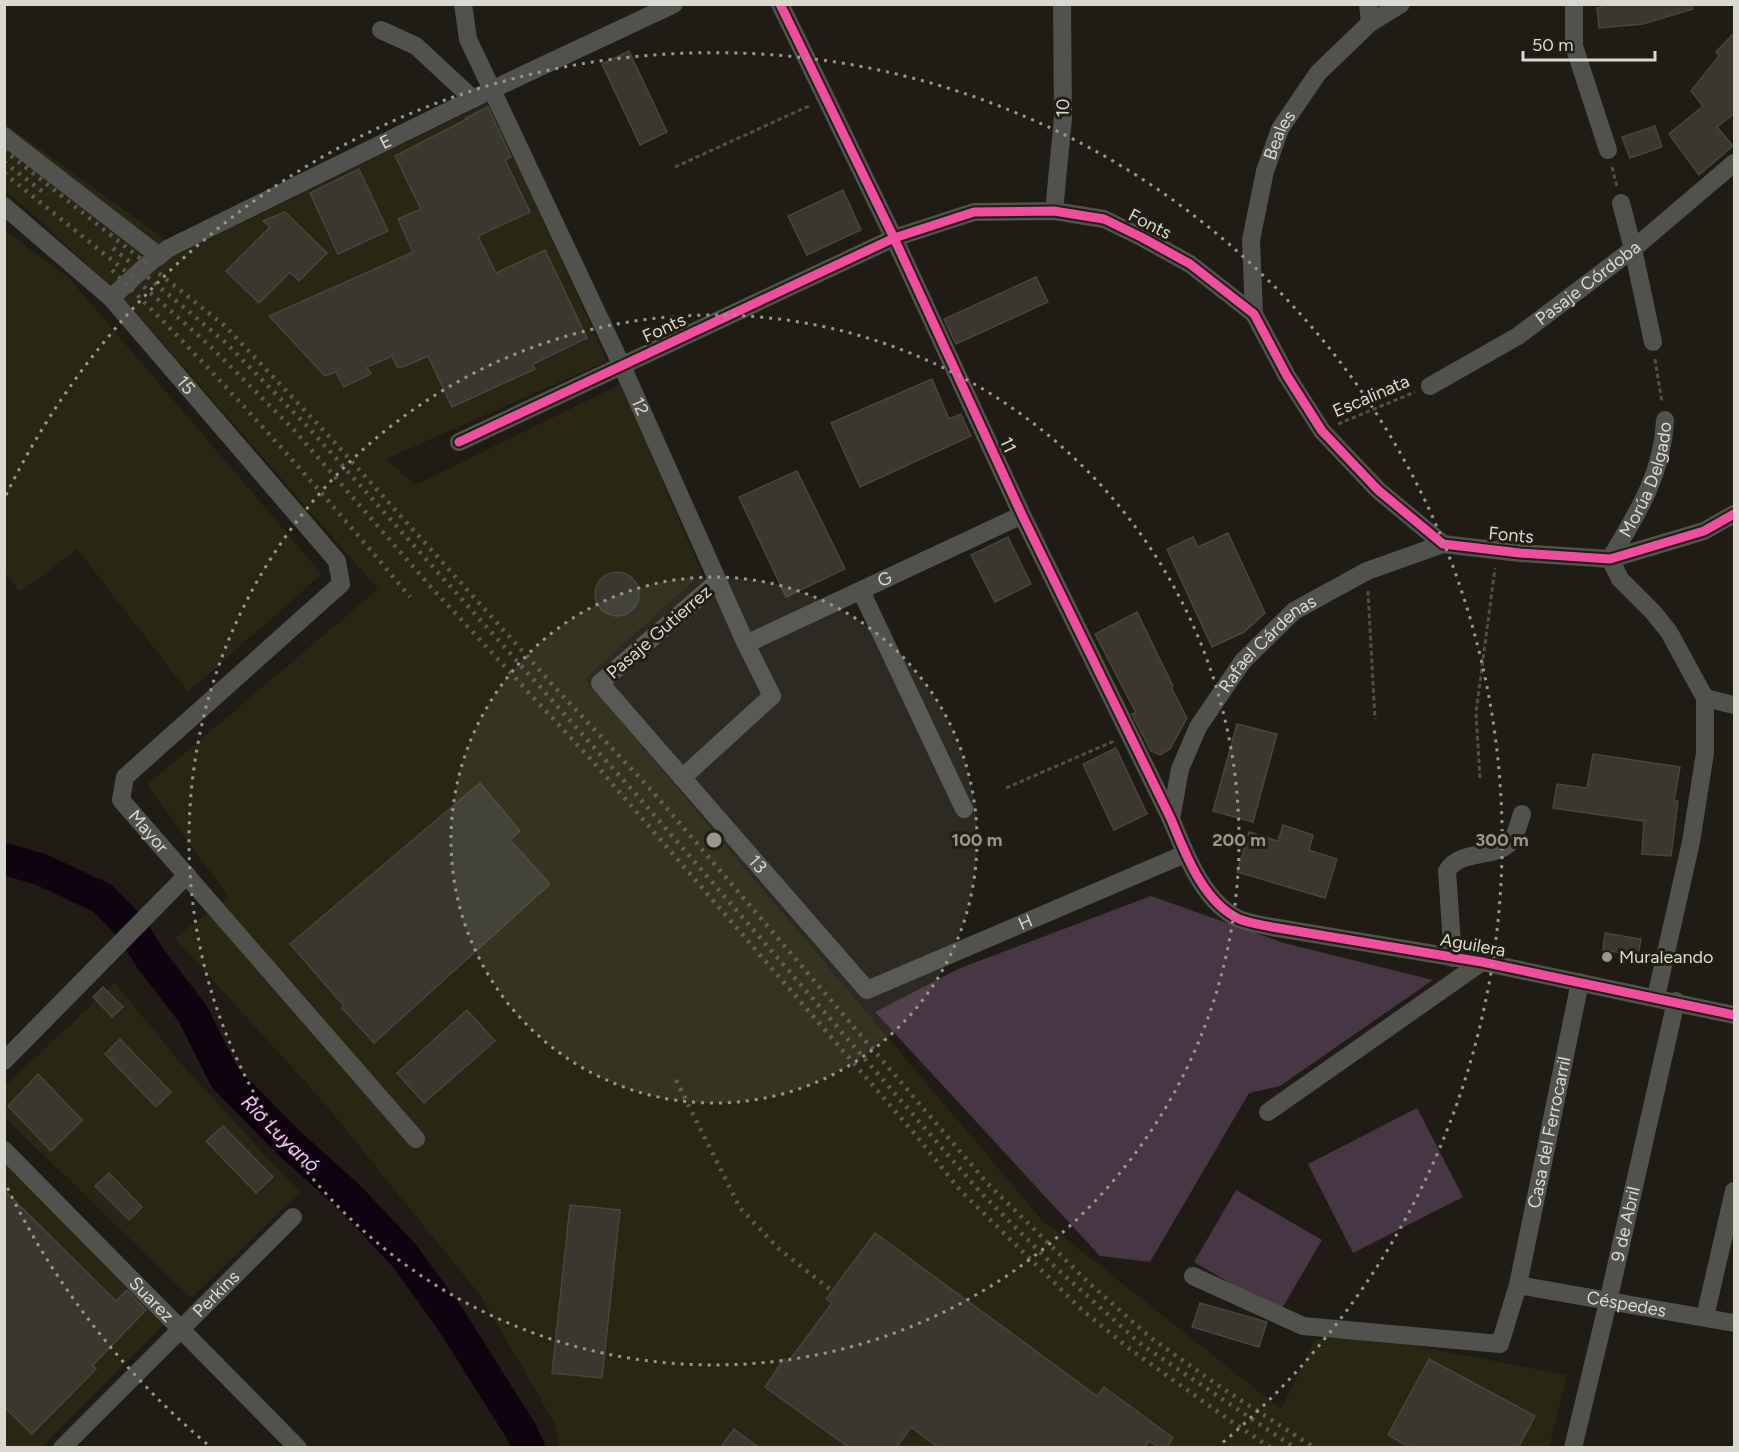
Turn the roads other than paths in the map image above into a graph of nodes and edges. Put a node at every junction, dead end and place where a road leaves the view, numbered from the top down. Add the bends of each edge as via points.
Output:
1 (463, 4) edge
2 (674, 4) edge
3 (780, 4) edge
4 (1062, 4) edge
5 (1368, 4) edge
6 (1401, 4) edge
7 (1574, 4) edge
8 (1370, 23) junction
9 (381, 30) dead end
10 (491, 90) junction
11 (474, 99) junction
12 (4, 136) edge
13 (1608, 150) road end
14 (1734, 163) edge
15 (1621, 203) road end
16 (4, 206) edge
17 (1054, 211) junction
18 (894, 238) junction
19 (1633, 249) junction
20 (159, 256) junction
21 (111, 298) junction
22 (1254, 314) junction
23 (1653, 342) road end
24 (622, 366) junction
25 (1430, 386) road end
26 (1665, 420) road end
27 (459, 442) dead end
28 (1734, 514) edge
29 (1022, 515) junction
30 (1443, 544) junction
31 (1610, 559) junction
32 (718, 581) junction
33 (340, 584) joint
34 (861, 591) junction
35 (746, 644) junction
36 (600, 683) joint
37 (1705, 698) junction
38 (1734, 705) edge
39 (682, 778) junction
40 (964, 809) dead end
41 (1522, 814) dead end
42 (1171, 819) junction
43 (1185, 854) junction
44 (187, 875) junction
45 (1211, 897) joint
46 (1453, 958) junction
47 (1482, 962) junction
48 (1580, 982) junction
49 (867, 990) joint
50 (1656, 997) junction
51 (1676, 1001) junction
52 (1734, 1015) edge
53 (4, 1061) edge
54 (1268, 1112) dead end
55 (416, 1139) dead end
56 (4, 1150) edge
57 (1734, 1191) edge
58 (293, 1217) dead end
59 (1193, 1276) dead end
60 (1518, 1285) junction
61 (1608, 1302) junction
62 (1705, 1317) junction
63 (1734, 1323) edge
64 (180, 1328) junction
65 (62, 1448) edge
66 (298, 1448) edge
67 (1573, 1448) edge

1 - 10 street, 12 via 468,39
2 - 10 street, E
3 - 18 street, 11
4 - 17 street, 10 via 1063,118
5 - 8 street
6 - 8 street, Beales
7 - 13 street via 1574,46
8 - 22 street, Beales via 1318,73 1280,129 1265,171 1251,240
9 - 11 street via 416,46
10 - 11 street, E
10 - 24 street, 12
11 - 20 street, E
12 - 20 street
14 - 19 street, Pasaje Córdoba
15 - 19 street
16 - 21 street, 15
17 - 18 street, Fonts via 974,212
17 - 22 street, Fonts via 1104,219 1143,238 1190,264
18 - 24 street, Fonts
18 - 29 street, 11
19 - 23 street
19 - 25 street, Pasaje Córdoba via 1518,336
20 - 21 street, E
21 - 33 street, 15 via 337,561
22 - 30 street, Fonts via 1322,431 1378,490
24 - 27 street, Fonts
24 - 32 street, 12
26 - 31 street, Morúa Delgado via 1656,474
28 - 31 street, Fonts via 1704,531
29 - 34 street, G
29 - 42 street, 11
30 - 31 street, Fonts
30 - 42 street, Rafael Cárdenas via 1367,571 1294,611 1243,661 1198,727 1180,769
31 - 37 street, Morúa Delgado via 1620,579 1669,632
32 - 35 street, 12
32 - 36 street, Pasaje Gutierrez
33 - 44 street, Mayor via 125,777 121,800
34 - 35 street, G
34 - 40 street
35 - 39 street, 12 via 772,696
36 - 39 street, 13
37 - 38 street
37 - 50 street, Morúa Delgado via 1705,753 1691,842
39 - 49 street, 13
41 - 46 street via 1512,840 1505,847 1460,859 1447,871
42 - 43 street, 11
43 - 45 street, 11
43 - 49 street, H
44 - 53 street
44 - 55 street
45 - 46 street, Aguilera via 1239,919
46 - 47 street, Aguilera
47 - 48 street, Aguilera
47 - 54 street
48 - 50 street, Aguilera
48 - 60 street, Casa del Ferrocarril
50 - 51 street, Aguilera
51 - 52 street, Aguilera
51 - 61 street, 9 de Abril
56 - 64 street, Suarez
57 - 62 street
58 - 64 street, Perkins
59 - 60 street, Casa del Ferrocarril via 1303,1326 1500,1344
60 - 61 street, Céspedes
61 - 62 street, Céspedes
61 - 67 street, 9 de Abril
62 - 63 street, Céspedes
64 - 65 street, Perkins
64 - 66 street, Suarez

